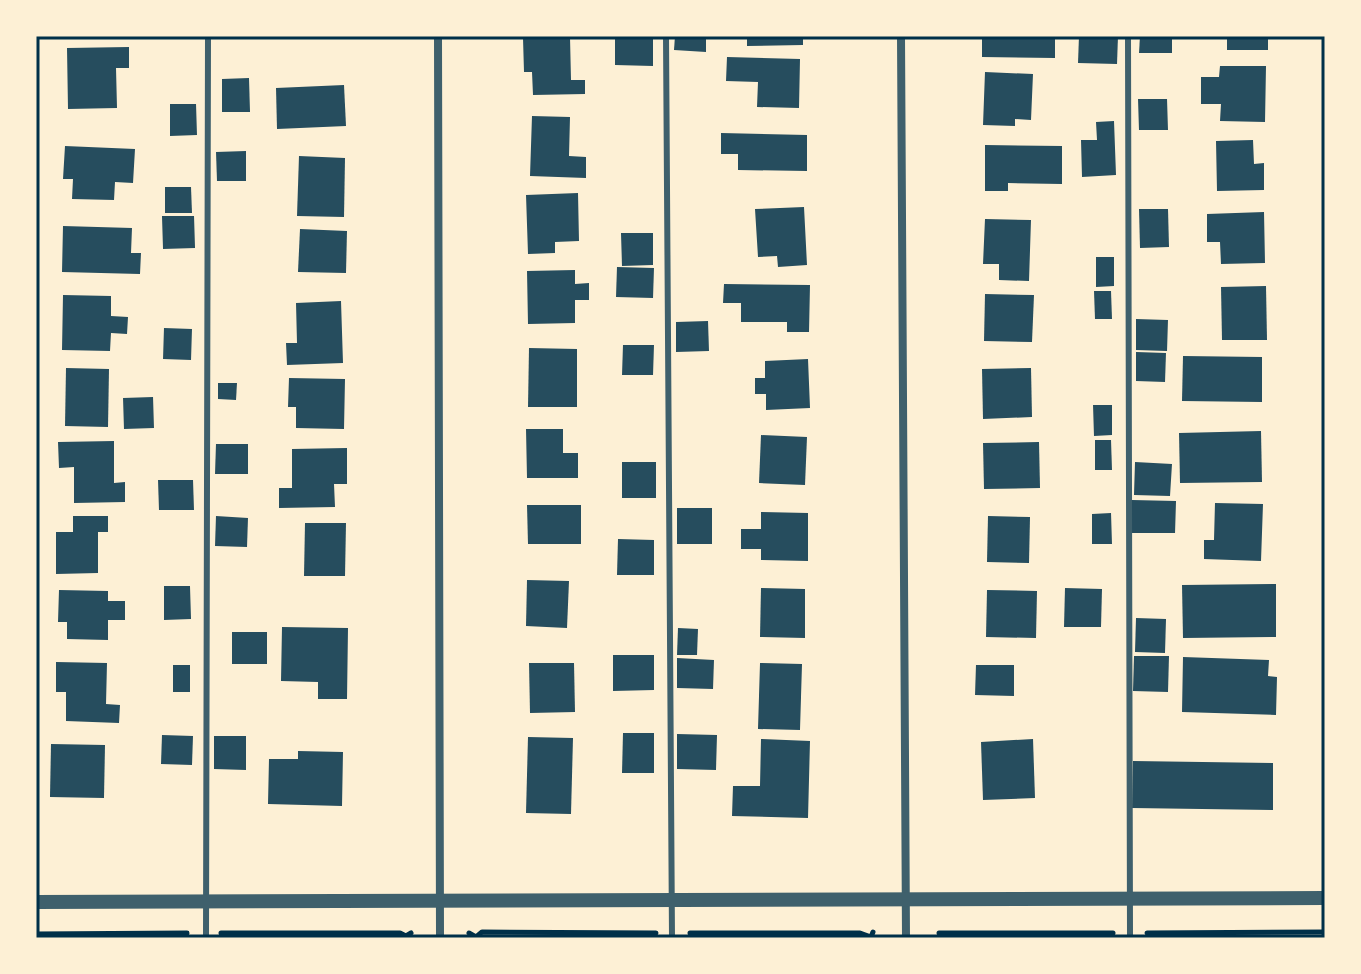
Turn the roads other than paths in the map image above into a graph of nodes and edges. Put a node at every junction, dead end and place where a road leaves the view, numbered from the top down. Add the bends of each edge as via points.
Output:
1 (208, 36) edge
2 (438, 36) edge
3 (666, 36) edge
4 (901, 36) edge
5 (1128, 36) edge
6 (1130, 898) junction
7 (1325, 898) edge
8 (907, 899) junction
9 (440, 900) junction
10 (673, 900) junction
11 (207, 901) junction
12 (36, 902) edge
13 (206, 938) edge
14 (440, 938) edge
15 (672, 938) edge
16 (906, 938) edge
17 (1130, 938) edge

1 - 11 lane
2 - 9 street
3 - 10 lane
4 - 8 street
5 - 6 lane
6 - 7 street
6 - 8 street
6 - 17 lane
8 - 10 street
8 - 16 street
9 - 10 street
9 - 11 street
9 - 14 street
10 - 15 lane
11 - 12 street
11 - 13 lane

